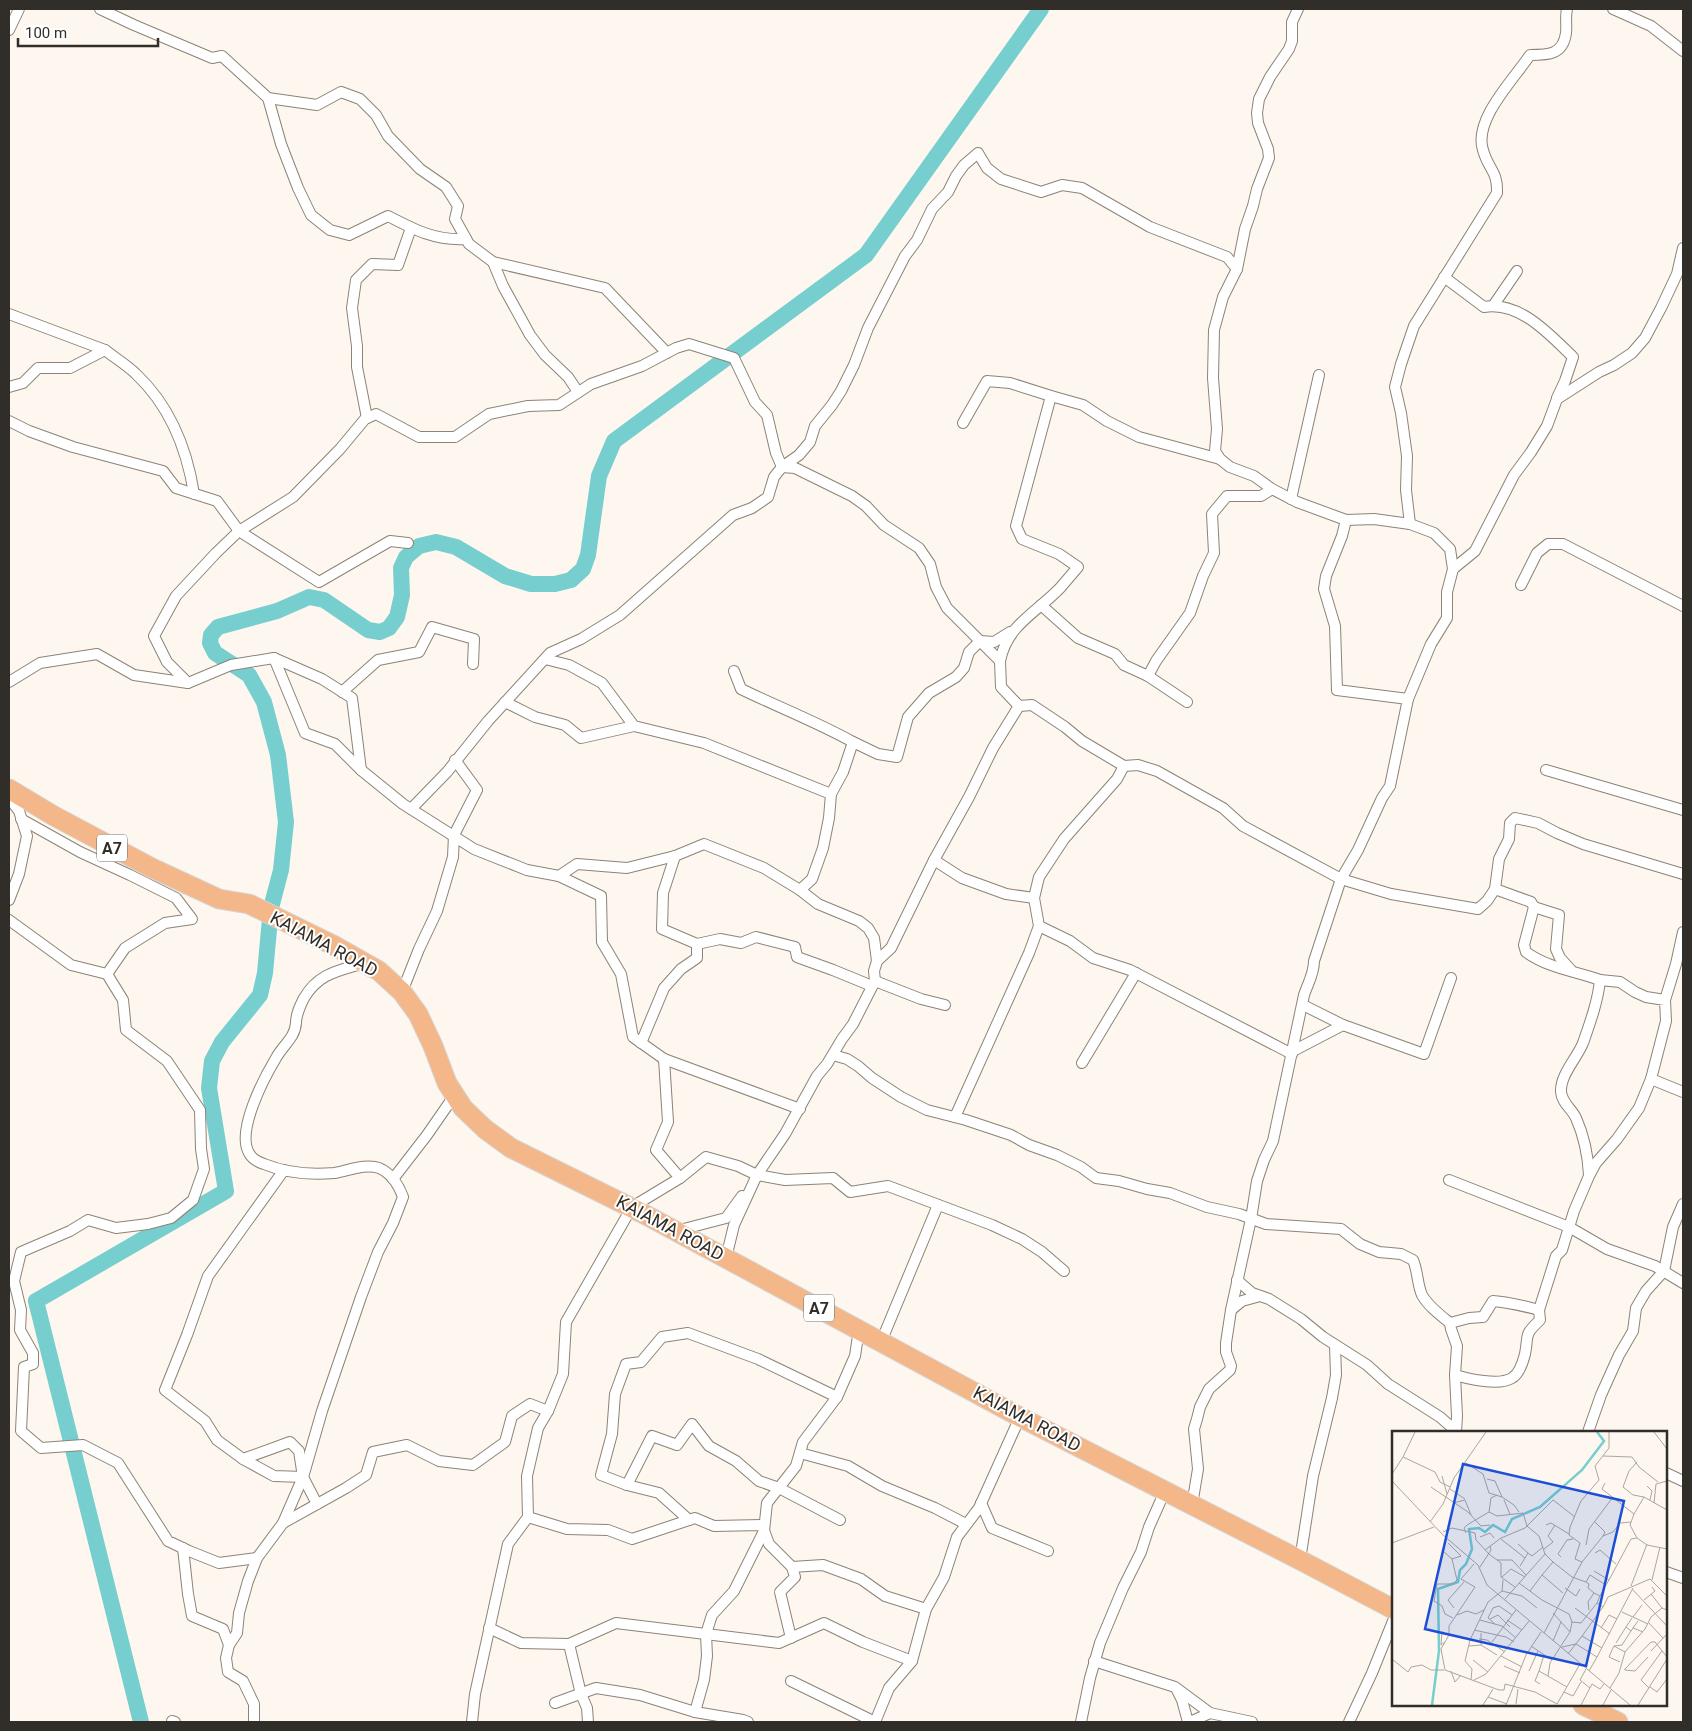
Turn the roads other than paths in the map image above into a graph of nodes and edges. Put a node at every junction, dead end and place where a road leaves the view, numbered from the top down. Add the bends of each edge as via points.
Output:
1 (20, 9) edge
2 (100, 9) edge
3 (1298, 9) edge
4 (1567, 9) edge
5 (1613, 9) edge
6 (9, 30) edge
7 (1683, 51) edge
8 (268, 98) junction
9 (411, 228) junction
10 (466, 239) junction
11 (1683, 248) edge
12 (493, 262) junction
13 (1237, 269) junction
14 (1517, 271) dead end
15 (1444, 277) junction
16 (1493, 306) junction
17 (9, 314) edge
18 (105, 350) junction
19 (667, 353) junction
20 (1319, 375) dead end
21 (9, 388) edge
22 (578, 392) junction
23 (1051, 396) junction
24 (1557, 399) junction
25 (367, 418) junction
26 (9, 421) edge
27 (963, 423) dead end
28 (1220, 459) junction
29 (782, 467) junction
30 (1272, 489) junction
31 (194, 494) junction
32 (1291, 499) junction
33 (1346, 520) junction
34 (1410, 524) junction
35 (239, 531) junction
36 (408, 543) dead end
37 (1454, 569) junction
38 (1521, 586) dead end
39 (1041, 605) junction
40 (1683, 606) edge
41 (1013, 630) junction
42 (980, 642) junction
43 (274, 658) junction
44 (545, 659) junction
45 (1000, 662) junction
46 (473, 664) dead end
47 (734, 672) dead end
48 (1148, 676) junction
49 (9, 682) edge
50 (188, 683) junction
51 (342, 692) junction
52 (1408, 699) junction
53 (505, 702) junction
54 (1187, 702) dead end
55 (1018, 706) junction
56 (634, 726) junction
57 (853, 742) junction
58 (456, 760) junction
59 (1124, 766) junction
60 (361, 770) junction
61 (1546, 770) dead end
62 (9, 789) edge
63 (831, 794) junction
64 (9, 798) edge
65 (412, 809) junction
66 (1683, 810) edge
67 (21, 819) junction
68 (454, 835) junction
69 (675, 856) junction
70 (934, 860) junction
71 (1683, 874) edge
72 (559, 876) junction
73 (1341, 879) junction
74 (1495, 889) junction
75 (800, 890) junction
76 (1034, 898) junction
77 (9, 900) edge
78 (1534, 906) junction
79 (9, 920) edge
80 (1039, 926) junction
81 (1683, 932) edge
82 (697, 944) junction
83 (877, 961) junction
84 (366, 963) junction
85 (1571, 970) junction
86 (1136, 973) junction
87 (107, 974) junction
88 (1451, 978) dead end
89 (1600, 980) junction
90 (873, 984) junction
91 (402, 992) junction
92 (1665, 1000) junction
93 (945, 1005) dead end
94 (1303, 1005) junction
95 (1344, 1025) junction
96 (641, 1042) junction
97 (1292, 1052) junction
98 (833, 1055) junction
99 (664, 1060) junction
100 (1082, 1063) dead end
101 (1651, 1079) junction
102 (1683, 1092) edge
103 (454, 1096) junction
104 (800, 1109) junction
105 (955, 1117) junction
106 (284, 1170) junction
107 (757, 1175) junction
108 (1589, 1176) junction
109 (680, 1178) junction
110 (393, 1179) junction
111 (1448, 1180) dead end
112 (1683, 1204) edge
113 (938, 1205) junction
114 (632, 1207) junction
115 (1251, 1218) junction
116 (1569, 1228) junction
117 (676, 1231) junction
118 (726, 1258) junction
119 (1064, 1270) dead end
120 (1664, 1271) junction
121 (1237, 1280) junction
122 (1683, 1283) edge
123 (1260, 1296) junction
124 (1231, 1310) junction
125 (1539, 1310) junction
126 (1450, 1323) junction
127 (859, 1329) junction
128 (881, 1342) junction
129 (1335, 1345) junction
130 (1455, 1375) junction
131 (837, 1396) junction
132 (548, 1411) junction
133 (1020, 1418) junction
134 (1455, 1431) edge
135 (1456, 1431) edge
136 (1588, 1431) edge
137 (800, 1453) junction
138 (243, 1459) junction
139 (1667, 1473) edge
140 (303, 1477) junction
141 (1683, 1481) edge
142 (627, 1484) junction
143 (779, 1488) junction
144 (1165, 1491) junction
145 (981, 1503) junction
146 (317, 1504) junction
147 (1192, 1505) junction
148 (528, 1517) junction
149 (689, 1520) junction
150 (840, 1520) dead end
151 (282, 1523) junction
152 (966, 1524) junction
153 (764, 1531) junction
154 (183, 1548) junction
155 (1048, 1551) dead end
156 (257, 1558) junction
157 (1300, 1560) junction
158 (792, 1567) junction
159 (1667, 1572) edge
160 (1683, 1578) edge
161 (1392, 1608) edge
162 (926, 1609) junction
163 (1392, 1623) edge
164 (488, 1628) junction
165 (706, 1634) junction
166 (791, 1638) junction
167 (569, 1644) junction
168 (229, 1645) junction
169 (912, 1661) junction
170 (1094, 1661) junction
171 (791, 1681) dead end
172 (1175, 1687) junction
173 (581, 1694) junction
174 (555, 1703) dead end
175 (1585, 1706) edge
176 (695, 1712) junction
177 (1210, 1713) junction
178 (254, 1722) edge
179 (472, 1722) edge
180 (588, 1722) edge
181 (748, 1722) edge
182 (875, 1722) edge
183 (1081, 1722) edge
184 (1189, 1722) edge
185 (1246, 1722) edge
186 (1349, 1722) edge
187 (1618, 1722) edge

1 - 6 street
2 - 8 street via 212,58 222,56
3 - 13 street via 1292,22 1289,48 1259,98 1258,123 1269,158 1245,230
4 - 15 street via 1563,45 1550,55 1530,55 1488,113 1482,128 1482,149 1497,180 1496,193
5 - 7 street via 1652,26
8 - 9 street via 281,144 311,215 330,230 349,236 388,216
8 - 10 street via 317,105 341,92 360,99 376,115 388,136 420,169 446,187 458,206 455,219
9 - 10 street via 449,240
9 - 25 street via 398,265 372,264 356,280 352,308
10 - 12 street
11 - 24 street via 1677,274 1645,338 1632,353
12 - 19 street via 605,288
12 - 22 street via 530,335
13 - 28 street via 1223,297 1214,330 1215,451
13 - 29 street via 1227,257 1150,227 1082,188 1062,185 1040,192 1001,179 987,168 978,153 964,165 948,192 932,209 868,328 842,390 815,426 810,442
14 - 16 street
15 - 16 street via 1484,308
15 - 34 street via 1414,326 1396,387 1407,456
16 - 24 street via 1505,307 1528,318 1573,356
17 - 18 street
18 - 21 street via 70,368 38,368 23,383
18 - 31 street via 136,373 162,404 180,439
19 - 22 street
19 - 29 street via 689,344 734,358 755,402 767,415
20 - 32 street
22 - 25 street via 559,405 528,406 488,414 455,437 419,437 376,414
23 - 27 street via 1010,383 987,382
23 - 28 street via 1083,405 1139,437
23 - 39 street via 1016,526 1022,539 1058,554 1078,567
24 - 37 street via 1547,426 1514,474 1474,551
25 - 35 street via 293,498
26 - 31 street via 73,447 163,471 176,488
28 - 30 street
29 - 42 street via 795,468 852,496 884,525 918,548 930,564 936,587 947,608
29 - 44 street via 774,477 768,497 733,515 620,615 550,653
30 - 32 street
30 - 48 street via 1261,496 1228,496 1212,514 1214,553 1190,613
31 - 35 street via 217,501
32 - 33 street
33 - 34 street via 1374,519
33 - 52 street via 1324,589 1335,626 1337,690
34 - 37 street via 1434,533 1450,549
35 - 36 street via 319,582 390,541
35 - 50 street via 176,596 154,636 167,662
37 - 52 street via 1447,592 1447,618 1431,644
38 - 40 street via 1537,553 1548,544 1563,544
39 - 41 street
39 - 48 street via 1078,638 1115,654 1124,666
41 - 42 street via 994,642
41 - 45 street via 1002,648
42 - 45 street
42 - 57 street via 969,652 964,668 956,678 929,693 908,717 897,757 878,754
43 - 50 street via 231,665
43 - 51 street via 322,679
43 - 60 street via 305,733 335,744
44 - 53 street
44 - 56 street via 569,664 602,683
45 - 55 street via 1001,687
46 - 51 street via 474,639 432,627 419,652 378,660
47 - 57 street via 741,689
48 - 54 street
49 - 50 street via 40,663 96,654 134,675
51 - 60 street via 352,698
52 - 73 street via 1390,786
53 - 56 street via 535,717 565,725 581,738
53 - 58 street
55 - 59 street via 1032,704 1082,741
55 - 70 street
56 - 63 street via 704,743
57 - 63 street
58 - 65 street
58 - 68 street via 477,790
59 - 73 street via 1138,765 1157,772 1223,808 1242,826
59 - 76 street via 1117,779 1064,838 1039,877
60 - 65 street
61 - 66 street
62 - 84 highway, KAIAMA ROAD / A7 via 152,868 219,899 249,904
63 - 75 street via 823,848 812,878
64 - 67 street
65 - 68 street
67 - 77 street via 27,836 19,874
67 - 87 street via 80,852 176,898 192,920 165,923 125,948
68 - 72 street via 474,849 527,870
68 - 91 street via 453,857 437,911
69 - 72 street via 627,868 577,864
69 - 75 street via 704,844 757,865
69 - 82 street via 663,893 662,929
70 - 76 street via 962,878 1006,894
70 - 83 street via 891,948
71 - 74 street via 1583,844 1538,823 1515,818 1510,823 1509,839 1499,859
72 - 96 street via 601,896 602,942 621,974 634,1037
73 - 74 street via 1391,894 1478,909
73 - 94 street
74 - 78 street
75 - 83 street via 818,904 868,928 874,938
76 - 80 street
78 - 85 street via 1558,915 1556,949
78 - 85 street via 1524,946 1526,952 1552,966
79 - 87 street via 71,964
80 - 86 street via 1070,941 1092,958
80 - 105 street
81 - 92 street
82 - 90 street via 720,939 741,943 756,937 795,947 797,957
82 - 96 street via 697,958 681,969 664,988
83 - 90 street
84 - 91 highway, KAIAMA ROAD / A7
84 - 106 street via 324,976 310,989 299,1006 293,1036 276,1056 252,1109 245,1138 249,1154 261,1163
85 - 89 street
86 - 97 street
86 - 100 street
87 - 154 street via 123,1000 126,1030 167,1061 200,1110 204,1169 193,1200 171,1218 116,1228 88,1220 21,1252 14,1281 21,1310 20,1330 33,1353 33,1364 24,1367 21,1431 41,1448 83,1445 118,1463 168,1541
88 - 95 street via 1424,1054
89 - 92 street via 1620,982 1646,997
89 - 108 street via 1582,1045 1564,1078 1561,1092 1564,1102 1576,1116 1583,1136
90 - 93 street
90 - 98 street
91 - 103 highway, KAIAMA ROAD / A7 via 426,1029
92 - 101 street via 1666,1021
94 - 95 street
94 - 97 street
95 - 97 street
96 - 99 street
97 - 115 street via 1274,1141 1260,1171
98 - 104 street via 817,1076
98 - 105 street via 858,1066 901,1097 927,1110
99 - 104 street
99 - 109 street via 668,1122 656,1150
101 - 102 street
101 - 108 street via 1639,1108
103 - 110 street
103 - 114 highway, KAIAMA ROAD / A7 via 472,1118 511,1148
104 - 107 street
105 - 115 street via 1011,1135 1081,1167 1096,1178 1170,1193 1206,1207
106 - 110 street via 321,1173 369,1167 378,1168
106 - 138 street via 208,1276 165,1390 205,1421 216,1440
107 - 109 street via 706,1157
107 - 113 street via 785,1180 832,1178 850,1192 888,1186
107 - 117 street via 726,1218
107 - 118 street via 734,1225
108 - 116 street
109 - 114 street
110 - 140 street via 403,1196 358,1306
111 - 116 street
112 - 120 street via 1673,1228
113 - 119 street via 1022,1239
113 - 128 street
114 - 117 highway, KAIAMA ROAD / A7
114 - 132 street via 566,1322 563,1374
115 - 121 street
115 - 126 street via 1266,1224 1341,1229 1360,1244 1413,1260 1422,1295
116 - 120 street via 1607,1249
116 - 125 street via 1562,1250 1556,1256
117 - 118 highway, KAIAMA ROAD / A7
118 - 127 highway, KAIAMA ROAD / A7
120 - 122 street
120 - 136 street via 1646,1290 1636,1308 1633,1330 1619,1354
121 - 123 street
121 - 124 street
123 - 124 street via 1242,1301
123 - 129 street via 1285,1309
124 - 147 street via 1226,1343 1230,1370 1209,1389 1194,1429 1198,1469
125 - 126 street via 1493,1301 1483,1317
125 - 130 street via 1540,1320 1528,1332 1525,1355 1515,1376 1502,1382
126 - 130 street via 1457,1346
127 - 128 highway, KAIAMA ROAD / A7
127 - 131 street via 855,1356
128 - 133 highway, KAIAMA ROAD / A7
129 - 134 street via 1440,1417
129 - 157 street via 1336,1376 1313,1476
130 - 135 street
131 - 137 street via 803,1442
131 - 142 street via 758,1359 688,1333 662,1337 641,1362 626,1364 614,1394 612,1434 601,1475
132 - 146 street via 530,1404 512,1416 505,1442 473,1465 439,1461 407,1445 373,1452 366,1475
132 - 148 street via 538,1428 528,1476
133 - 144 highway, KAIAMA ROAD / A7
133 - 145 street
137 - 143 street via 796,1466
137 - 152 street via 848,1466 882,1486
138 - 140 street via 274,1476
138 - 140 street via 290,1442 299,1451
139 - 141 street
140 - 146 street
140 - 151 street
142 - 143 street via 652,1436 677,1445 692,1424 710,1446 736,1461 759,1481
142 - 149 street via 659,1493
143 - 150 street
143 - 153 street via 767,1503
144 - 147 highway, KAIAMA ROAD / A7
144 - 170 street
145 - 152 street
145 - 155 street via 992,1528
146 - 151 street
147 - 157 highway, KAIAMA ROAD / A7
148 - 149 street via 566,1529 608,1530 632,1539
148 - 164 street via 508,1544
149 - 153 street via 695,1518 714,1526 762,1525
151 - 156 street
152 - 162 street via 957,1537 944,1576
153 - 158 street via 769,1544
153 - 165 street via 734,1590 712,1615
154 - 156 street via 219,1563
154 - 168 street via 192,1616 223,1629
156 - 168 street via 241,1605 236,1633
157 - 161 highway, KAIAMA ROAD / A7
158 - 162 street via 823,1565 861,1579 885,1596
158 - 166 street via 795,1577 780,1592
159 - 160 street
162 - 169 street
163 - 186 street
164 - 167 street via 522,1643
164 - 179 street via 474,1694
165 - 166 street via 779,1643
165 - 167 street via 616,1623
165 - 176 street via 704,1680
166 - 169 street via 824,1623
167 - 173 street
168 - 178 street via 226,1658 228,1672 243,1681 254,1704
169 - 182 street via 889,1688
170 - 172 street
170 - 183 street
171 - 182 street
172 - 177 street
172 - 184 street
173 - 174 street
173 - 176 street via 596,1688 640,1695
173 - 180 street
175 - 187 highway
176 - 181 street
177 - 184 street
177 - 185 street

